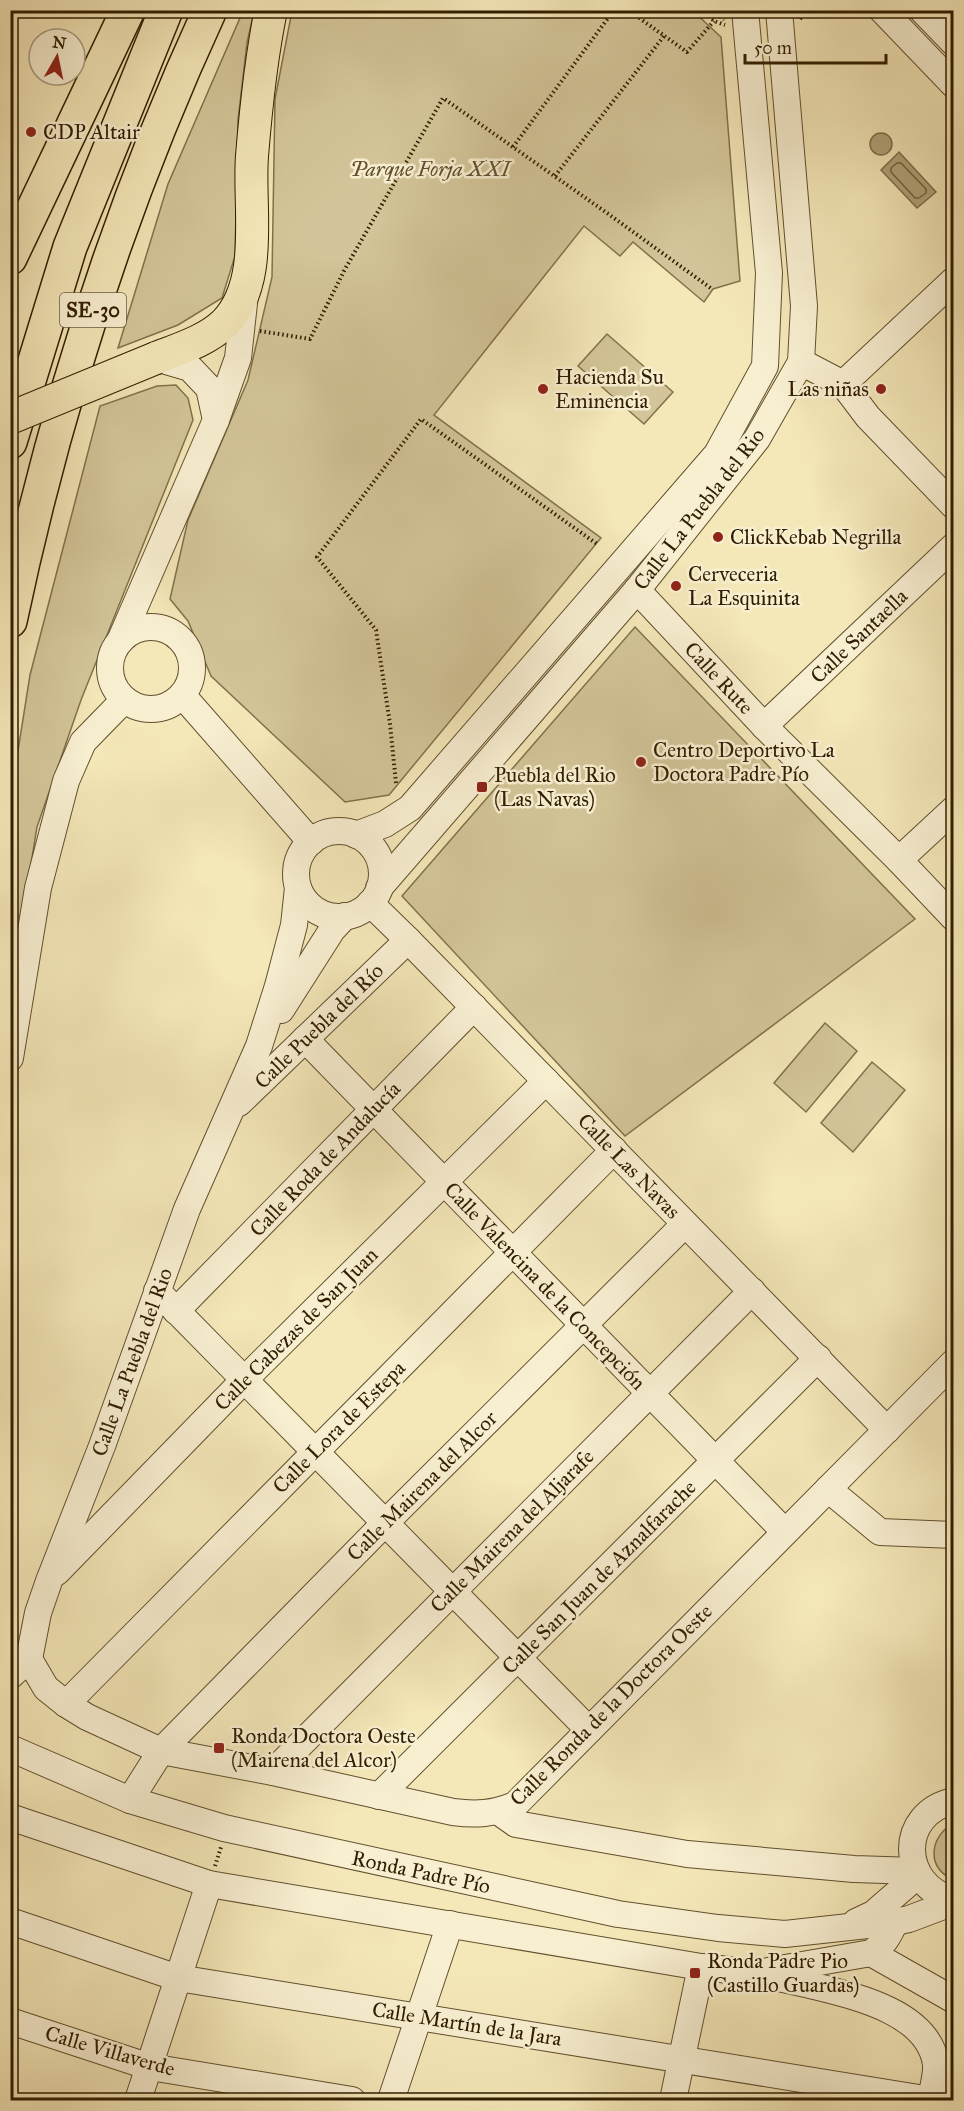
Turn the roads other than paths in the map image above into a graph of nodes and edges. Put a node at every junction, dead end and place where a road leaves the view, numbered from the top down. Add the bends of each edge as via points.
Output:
1 (129, 10) edge
2 (166, 10) edge
3 (210, 10) edge
4 (271, 10) edge
5 (778, 10) edge
6 (882, 10) edge
7 (922, 10) edge
8 (739, 19) edge
9 (954, 44) edge
10 (954, 86) edge
11 (10, 258) edge
12 (954, 280) edge
13 (245, 292) junction
14 (156, 358) junction
15 (801, 362) junction
16 (843, 384) junction
17 (10, 418) edge
18 (216, 420) junction
19 (10, 442) edge
20 (954, 506) edge
21 (954, 546) edge
22 (149, 570) junction
23 (637, 590) junction
24 (10, 621) edge
25 (169, 631) junction
26 (120, 641) junction
27 (183, 696) junction
28 (124, 699) junction
29 (764, 726) junction
30 (954, 809) edge
31 (356, 835) junction
32 (311, 842) junction
33 (899, 860) junction
34 (298, 888) junction
35 (375, 896) junction
36 (345, 916) junction
37 (954, 918) edge
38 (408, 940) junction
39 (474, 1007) junction
40 (305, 1039) junction
41 (259, 1046) junction
42 (10, 1058) edge
43 (546, 1081) junction
44 (373, 1109) junction
45 (230, 1112) junction
46 (614, 1150) junction
47 (444, 1182) junction
48 (686, 1224) junction
49 (513, 1253) junction
50 (158, 1291) junction
51 (752, 1291) junction
52 (176, 1311) junction
53 (583, 1325) junction
54 (818, 1358) junction
55 (954, 1362) edge
56 (244, 1380) junction
57 (650, 1394) junction
58 (887, 1430) junction
59 (315, 1451) junction
60 (716, 1461) junction
61 (828, 1489) junction
62 (385, 1523) junction
63 (785, 1532) junction
64 (954, 1535) edge
65 (72, 1544) junction
66 (453, 1591) junction
67 (518, 1658) junction
68 (20, 1668) edge
69 (66, 1704) junction
70 (589, 1730) junction
71 (10, 1748) edge
72 (161, 1751) junction
73 (273, 1772) junction
74 (379, 1796) junction
75 (130, 1800) junction
76 (954, 1800) edge
77 (10, 1817) edge
78 (507, 1818) junction
79 (913, 1836) junction
80 (854, 1869) junction
81 (917, 1873) junction
82 (209, 1884) junction
83 (954, 1901) edge
84 (10, 1921) edge
85 (895, 1922) junction
86 (450, 1924) junction
87 (844, 1928) junction
88 (871, 1953) junction
89 (701, 1967) junction
90 (756, 1973) junction
91 (178, 1978) junction
92 (954, 2000) edge
93 (419, 2016) junction
94 (10, 2021) edge
95 (682, 2060) junction
96 (947, 2066) edge
97 (150, 2067) junction
98 (138, 2100) edge
99 (352, 2100) edge
100 (391, 2100) edge
101 (674, 2100) edge
102 (931, 2100) edge

1 - 11 highway
2 - 19 highway, SE-30 via 70,247
3 - 24 highway, SE-30 via 132,196 88,324 40,494
4 - 13 main road via 252,159 252,233
5 - 15 street, Calle La Puebla del Rio via 804,306
6 - 10 street
7 - 9 street
8 - 31 street, Calle La Puebla del Rio via 769,273 765,366 717,454 433,782 410,808 385,824
12 - 16 street
13 - 14 main road via 225,322 199,341
13 - 18 street via 238,357
14 - 17 main road, bridge
14 - 18 street via 190,368 209,388
15 - 16 street
15 - 23 street, Calle La Puebla del Rio via 757,439
16 - 20 street via 868,417
18 - 22 street
21 - 29 street, Calle Santaella
22 - 25 street via 154,604
22 - 26 street
23 - 29 street, Calle Rute
23 - 35 street, Calle La Puebla del Rio
25 - 26 street via 142,628
25 - 27 street via 188,648 192,660 190,685
26 - 28 street via 110,665 111,678
27 - 28 street via 167,706 148,710
27 - 32 street
28 - 42 street via 82,742 66,781 38,888
29 - 33 street, Calle Rute
30 - 33 street
31 - 32 street via 333,832
31 - 35 street via 367,842 380,863 382,876
32 - 34 street via 297,863
33 - 37 street, Calle Rute
34 - 36 street via 316,911
34 - 41 street via 294,925
35 - 36 street via 359,912
35 - 38 street, Calle Las Navas
36 - 41 street via 308,966
38 - 39 street, Calle Las Navas
38 - 40 street, Calle Puebla del Río
39 - 43 street, Calle Las Navas
39 - 44 street, Calle Roda de Andalucía
40 - 44 street, Calle Valencina de la Concepción
40 - 45 street, Calle Puebla del Río
41 - 45 street, Calle La Puebla del Rio
43 - 46 street, Calle Las Navas
43 - 47 street, Calle Cabezas de San Juan
44 - 47 street, Calle Valencina de la Concepción
44 - 52 street, Calle Roda de Andalucía
45 - 50 street, Calle La Puebla del Rio via 187,1209
46 - 48 street, Calle Las Navas
46 - 49 street, Calle Lora de Estepa
47 - 49 street, Calle Valencina de la Concepción
47 - 56 street, Calle Cabezas de San Juan
48 - 51 street, Calle Las Navas
48 - 53 street, Calle Mairena del Alcor
49 - 53 street, Calle Valencina de la Concepción
49 - 59 street, Calle Lora de Estepa
50 - 52 street
50 - 65 street, Calle La Puebla del Rio via 102,1446
51 - 54 street, Calle Las Navas
51 - 57 street, Calle Mairena del Aljarafe
52 - 56 street
53 - 57 street, Calle Valencina de la Concepción
53 - 62 street, Calle Mairena del Alcor
54 - 58 street, Calle Las Navas
54 - 60 street, Calle San Juan de Aznalfarache
55 - 58 street, Calle Ronda de la Doctora Oeste
56 - 59 street
56 - 65 street, Calle Cabezas de San Juan
57 - 60 street, Calle Valencina de la Concepción
57 - 66 street, Calle Mairena del Aljarafe
58 - 61 street, Calle Ronda de la Doctora Oeste
59 - 62 street
59 - 69 street, Calle Lora de Estepa
60 - 63 street, Calle Valencina de la Concepción
60 - 67 street, Calle San Juan de Aznalfarache
61 - 63 street, Calle Ronda de la Doctora Oeste
61 - 64 street via 880,1532
62 - 66 street
62 - 72 street, Calle Mairena del Alcor
63 - 70 street, Calle Ronda de la Doctora Oeste
65 - 68 street, Calle La Puebla del Rio via 49,1581
66 - 67 street
66 - 73 street, Calle Mairena del Aljarafe
67 - 70 street
67 - 74 street, Calle San Juan de Aznalfarache
68 - 69 street, Calle Ronda de la Doctora Oeste
69 - 72 street, Calle Ronda de la Doctora Oeste
70 - 78 street, Calle Ronda de la Doctora Oeste via 515,1805
71 - 75 street, Ronda Padre Pío
72 - 73 street, Calle Ronda de la Doctora Oeste
72 - 75 street, Calle Mairena del Alcor
73 - 74 street, Calle Ronda de la Doctora Oeste
74 - 78 street, Calle Ronda de la Doctora Oeste via 453,1812
75 - 87 street, Ronda Padre Pío via 224,1828 618,1914 785,1934
76 - 79 street via 930,1811
77 - 82 street, Ronda Padre Pío
78 - 80 street via 687,1854
79 - 80 street via 898,1849
79 - 81 street via 911,1854
80 - 81 street
81 - 83 street via 928,1888
81 - 87 street, Ronda Padre Pío via 873,1914
82 - 86 street, Ronda Padre Pío
82 - 91 street
83 - 85 street, Ronda Padre Pío
84 - 91 street, Calle Martín de la Jara
85 - 87 street, Ronda Padre Pío
85 - 88 street via 887,1939
86 - 89 street, Ronda Padre Pío
86 - 93 street
88 - 90 street, Ronda Padre Pío
88 - 92 street
89 - 90 street, Ronda Padre Pío
89 - 95 street
90 - 96 street, Ronda Padre Pío via 843,1993 898,2015 918,2030
91 - 93 street, Calle Martín de la Jara
91 - 97 street
93 - 95 street, Calle Martín de la Jara
93 - 100 street
94 - 97 street, Calle Villaverde
95 - 101 street
95 - 102 street, Calle Martín de la Jara
96 - 102 street, Ronda Padre Pío
97 - 98 street
97 - 99 street, Calle Villaverde

